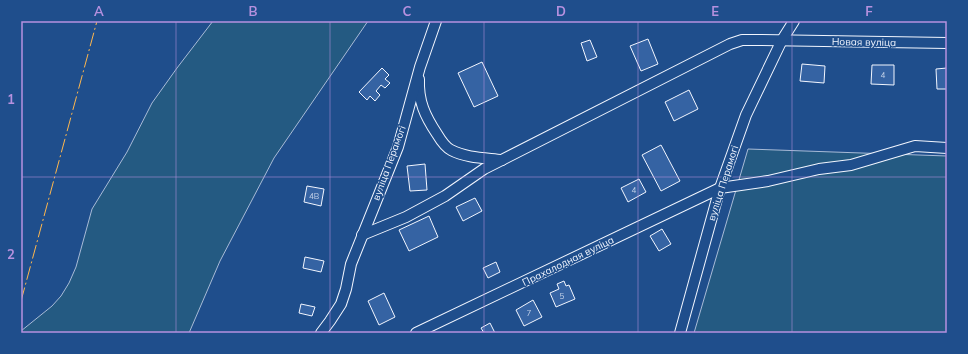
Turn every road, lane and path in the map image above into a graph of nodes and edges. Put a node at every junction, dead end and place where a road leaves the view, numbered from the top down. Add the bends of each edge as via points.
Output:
1 (436, 21) edge
2 (794, 21) edge
3 (782, 40) junction
4 (947, 43) edge
5 (420, 67) junction
6 (947, 148) edge
7 (502, 160) junction
8 (720, 188) junction
9 (362, 235) junction
10 (321, 333) edge
11 (416, 333) edge
12 (680, 333) edge

1 - 5 street, вуліца Перамогі
2 - 3 street, вуліца Перамогі
3 - 4 street, Новая вуліца
3 - 7 street via 742,40 730,44
3 - 8 street, вуліца Перамогі via 746,114
5 - 7 street, вуліца Перамогі via 421,102 440,139 450,149 465,155
5 - 9 street, вуліца Перамогі via 398,146
6 - 8 street, Прахалодная вуліца via 915,146 851,165
7 - 9 street via 406,217
8 - 11 street, Прахалодная вуліца
8 - 12 street, вуліца Перамогі
9 - 10 street, вуліца Перамогі via 351,264 341,304

